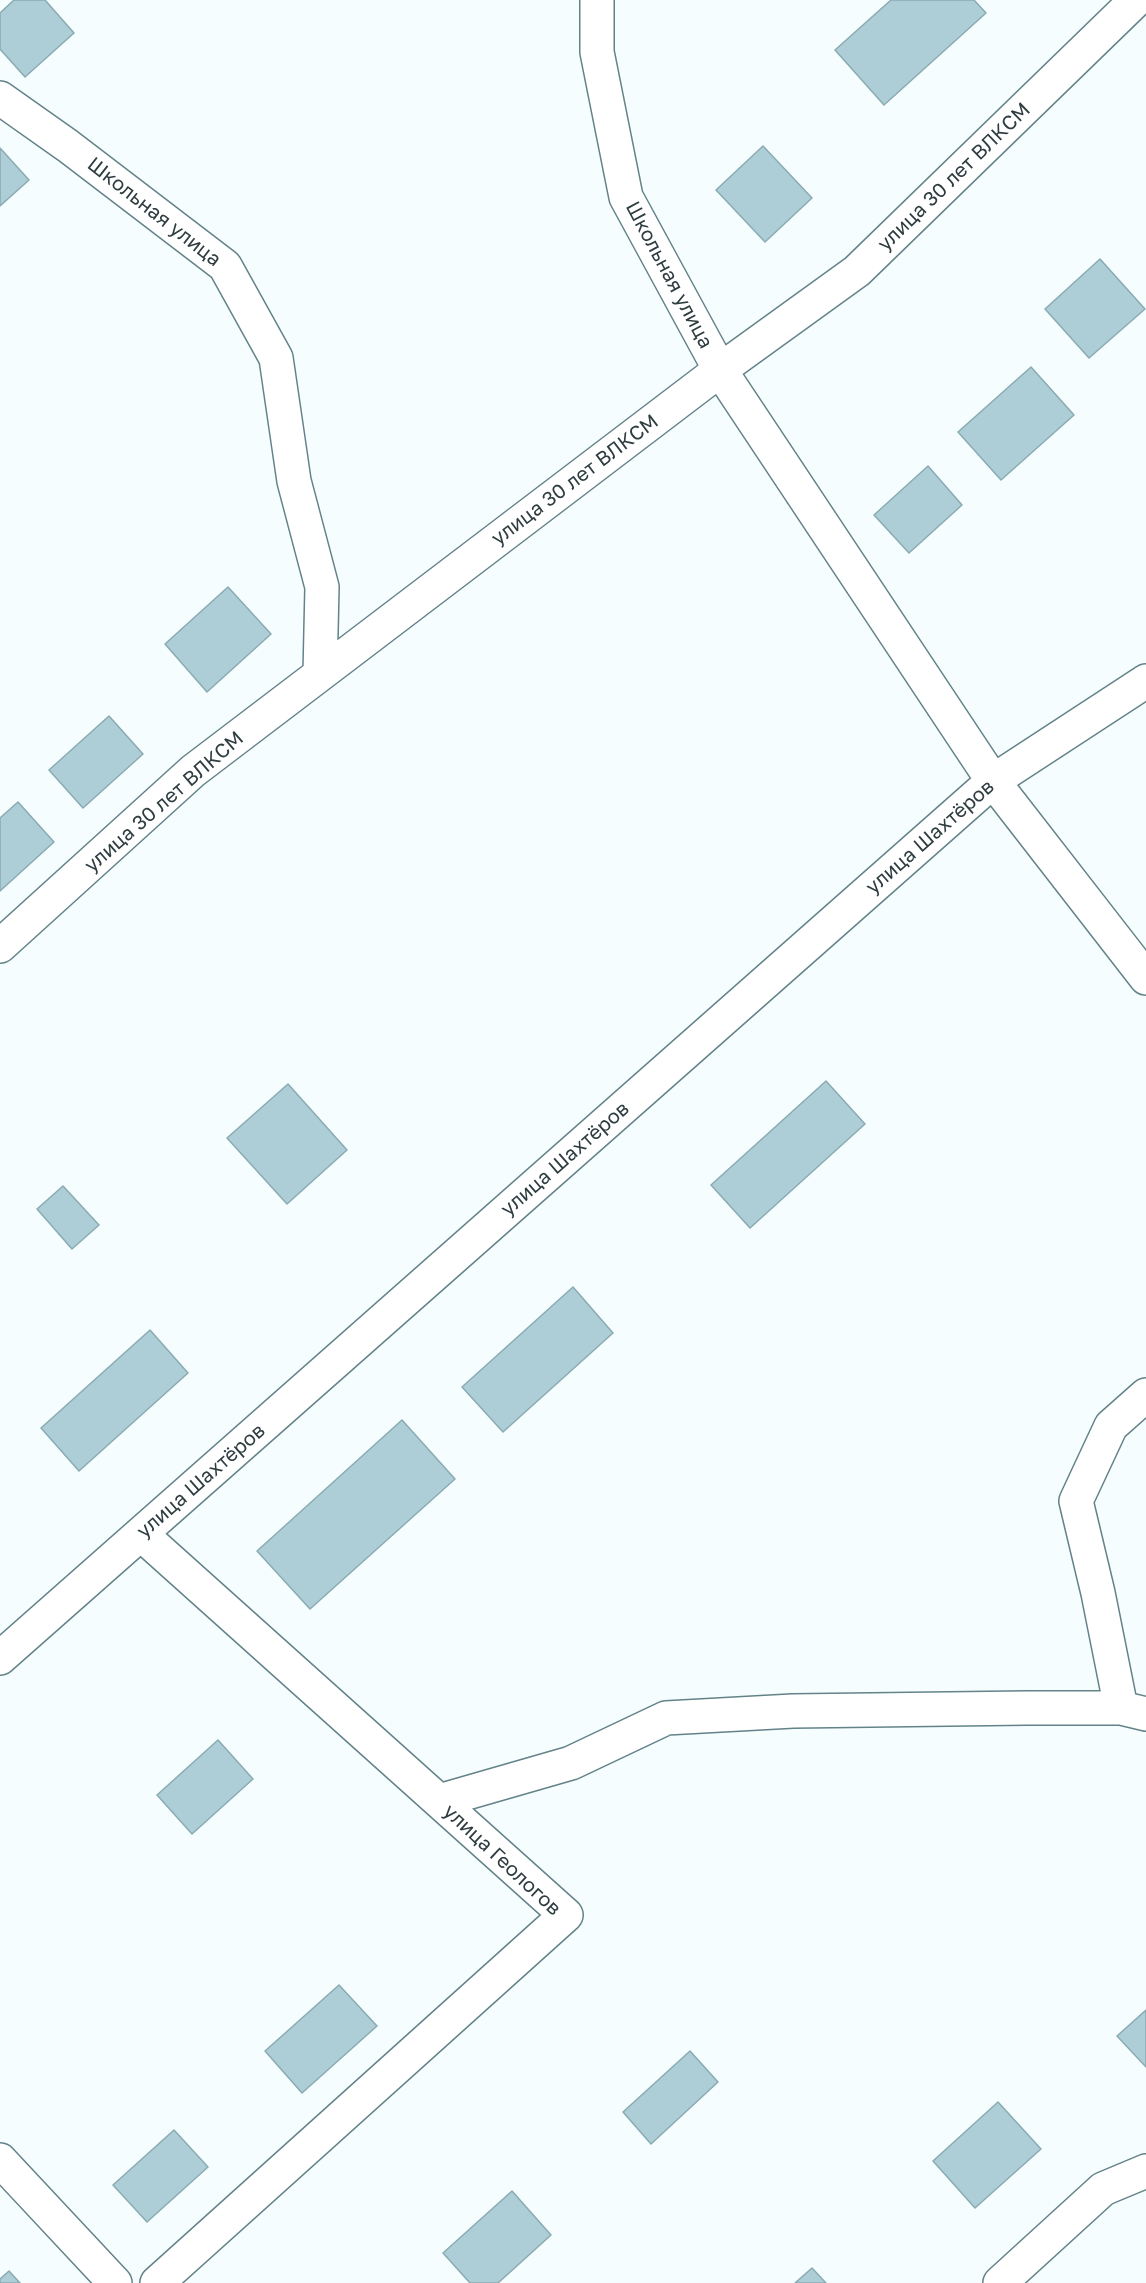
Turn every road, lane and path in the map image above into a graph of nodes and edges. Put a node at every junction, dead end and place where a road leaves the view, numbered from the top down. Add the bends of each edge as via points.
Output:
1 (597, 0) edge
2 (1136, 0) edge
3 (0, 98) edge
4 (720, 370) junction
5 (320, 674) junction
6 (1146, 681) edge
7 (993, 781) junction
8 (0, 946) edge
9 (1146, 978) edge
10 (1146, 1395) edge
11 (141, 1534) junction
12 (0, 1658) edge
13 (1134, 1711) edge
14 (439, 1801) junction
15 (0, 2160) edge
16 (1146, 2171) edge
17 (116, 2283) edge
18 (157, 2283) edge
19 (1000, 2283) edge

1 - 4 street, Школьная улица via 597,52 626,197
2 - 4 street, улица 30 лет ВЛКСМ via 857,271
3 - 5 street, Школьная улица via 225,266 237,286 276,358 294,481 322,587
4 - 5 street, улица 30 лет ВЛКСМ
4 - 7 street, Школьная улица
5 - 8 street, улица 30 лет ВЛКСМ via 193,771
6 - 7 street, улица Шахтёров
7 - 9 street, Школьная улица
7 - 11 street, улица Шахтёров
10 - 13 street via 1112,1426 1076,1501
11 - 12 street, улица Шахтёров
11 - 14 street, улица Геологов
13 - 14 street via 793,1710 666,1718 571,1763
14 - 18 street, улица Геологов via 566,1916
15 - 17 street
16 - 19 street via 1103,2189

